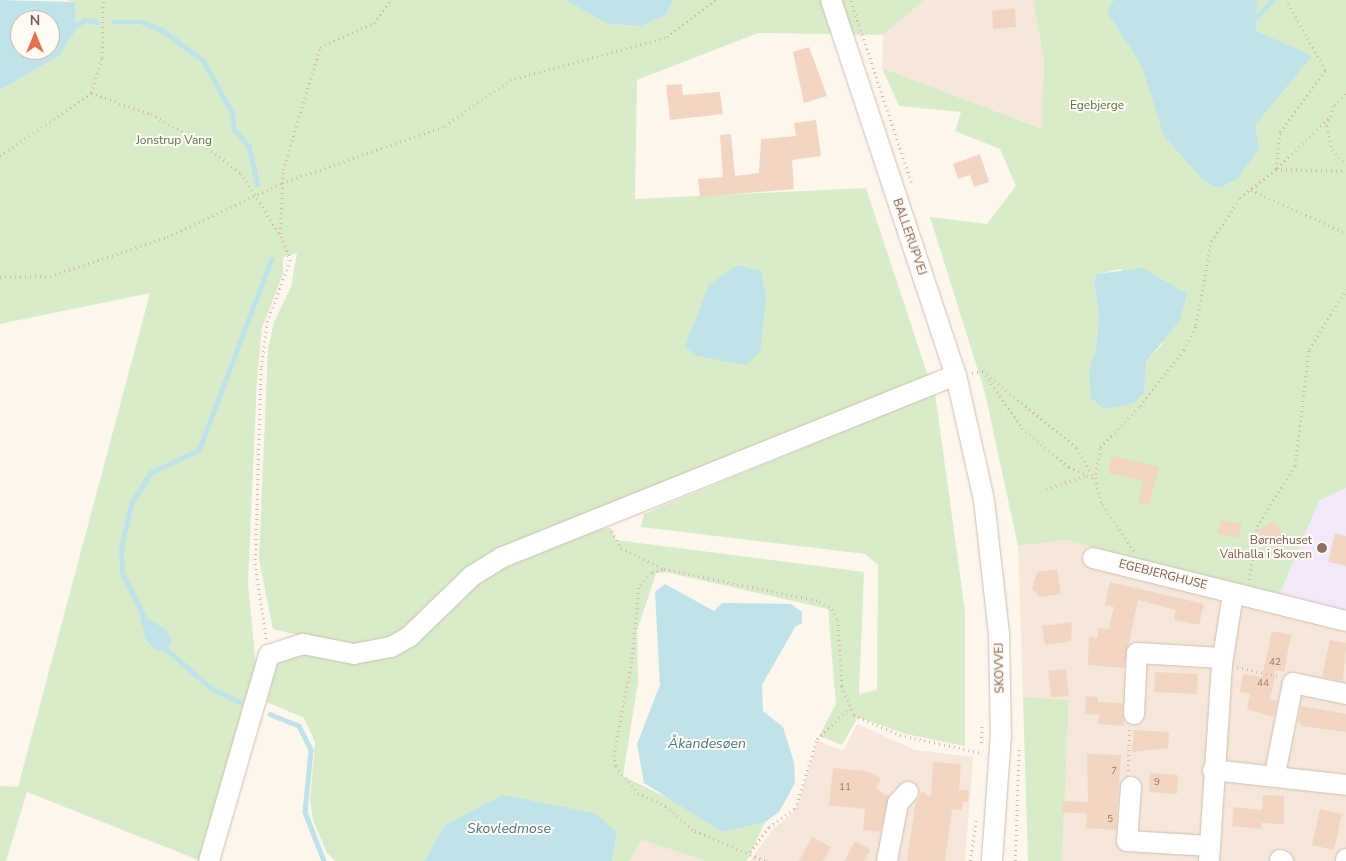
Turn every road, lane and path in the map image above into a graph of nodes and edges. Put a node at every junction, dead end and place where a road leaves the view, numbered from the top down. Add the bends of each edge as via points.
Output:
1 (103, 0) edge
2 (390, 0) edge
3 (716, 0) edge
4 (831, 0) edge
5 (1286, 0) edge
6 (91, 93) junction
7 (1346, 94) edge
8 (1330, 117) junction
9 (0, 156) edge
10 (1346, 164) edge
11 (1276, 169) junction
12 (1346, 170) edge
13 (282, 183) junction
14 (1251, 190) junction
15 (258, 198) junction
16 (1346, 233) edge
17 (280, 234) junction
18 (0, 277) edge
19 (1346, 290) edge
20 (983, 371) junction
21 (956, 375) junction
22 (979, 475) joint
23 (1087, 475) junction
24 (1094, 479) junction
25 (1046, 489) dead end
26 (604, 516) junction
27 (1093, 558) dead end
28 (664, 569) junction
29 (1143, 569) junction
30 (1240, 595) junction
31 (1346, 622) edge
32 (269, 655) junction
33 (1222, 658) junction
34 (1242, 668) dead end
35 (1293, 683) junction
36 (1346, 694) edge
37 (849, 708) junction
38 (982, 713) dead end
39 (1132, 716) joint
40 (1000, 754) junction
41 (981, 761) dead end
42 (1212, 770) junction
43 (1275, 774) junction
44 (1346, 785) edge
45 (1130, 787) joint
46 (908, 792) dead end
47 (977, 813) dead end
48 (750, 852) junction
49 (1209, 853) edge
50 (209, 861) edge
51 (766, 861) edge
52 (887, 861) edge
53 (970, 861) edge
54 (992, 861) edge

1 - 6 path via 102,58
2 - 13 path via 374,23 320,47
3 - 13 path via 667,37 510,80 445,126
4 - 21 street, BALLERUPVEJ
5 - 11 path via 1325,70 1280,132
6 - 9 path
6 - 15 path via 151,114 204,144 241,173
7 - 8 path
8 - 10 path via 1327,126 1332,150
8 - 11 path
11 - 12 path
11 - 14 path
13 - 15 path
13 - 17 path
14 - 16 path
14 - 24 path via 1211,242 1196,325 1184,350 1140,406 1100,448
15 - 17 path
15 - 18 path via 167,237 50,276
17 - 32 path via 290,261 267,322 262,367 255,565
19 - 30 path via 1309,349 1295,466 1257,526
20 - 21 path
20 - 23 path via 1022,428 1069,467
20 - 24 path via 1077,448
21 - 22 street, BALLERUPVEJ
21 - 26 street
22 - 40 street, SKOVVEJ via 1000,634
23 - 24 path
23 - 25 path
24 - 29 path via 1101,503
26 - 28 path via 621,548
26 - 32 street via 503,557 472,576 409,637 391,647 354,654 303,644
27 - 29 street, EGEBJERGHUSE
28 - 37 path via 820,601 832,609 838,620 842,686
28 - 48 path via 651,573 639,588 632,662 614,758 638,793 659,801 696,831 730,849
29 - 30 street, EGEBJERGHUSE
30 - 31 street, EGEBJERGHUSE
30 - 33 street
32 - 50 street
33 - 39 street via 1137,653
33 - 42 street
34 - 35 path via 1275,674
35 - 36 street
35 - 43 street
37 - 40 path via 869,724 900,735
37 - 48 path via 817,739 795,809 769,827
38 - 40 path
39 - 45 path
40 - 41 path
40 - 54 street, SKOVVEJ
42 - 43 street
42 - 49 street
43 - 44 street
45 - 49 street via 1127,841
46 - 52 street via 898,802
47 - 53 path
48 - 51 path

